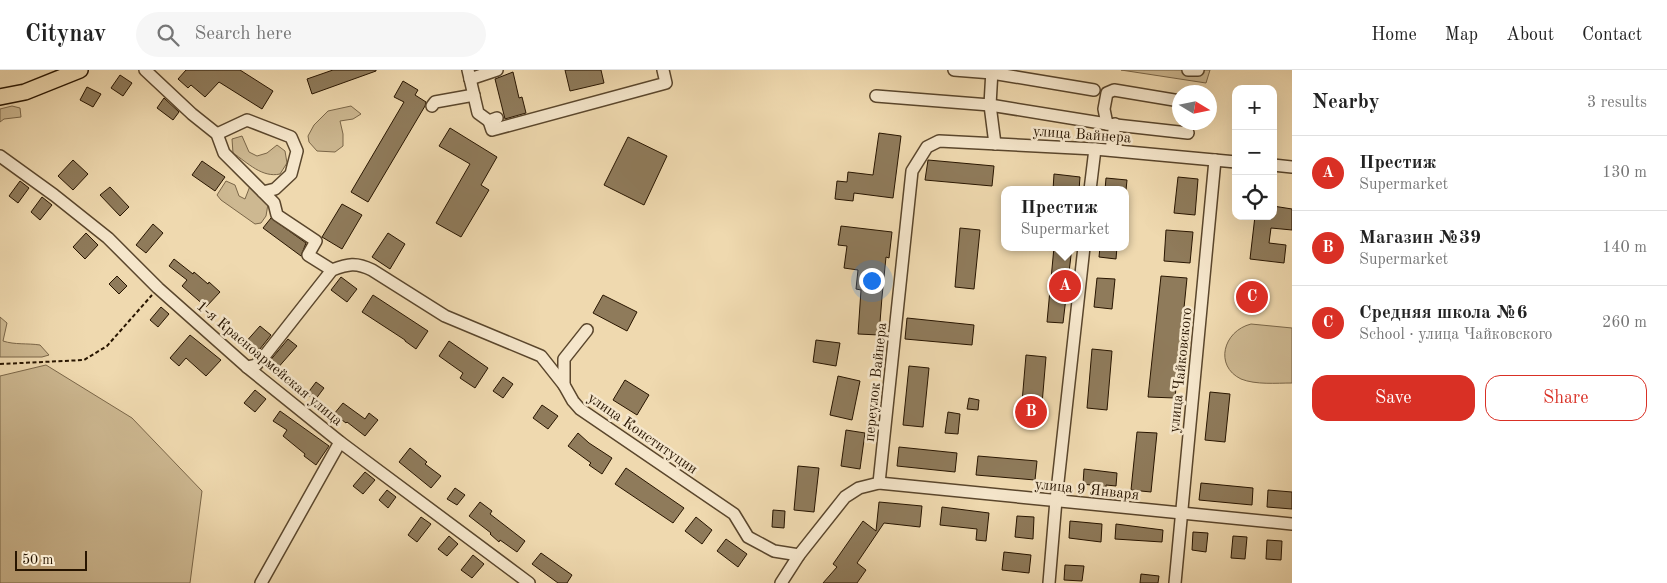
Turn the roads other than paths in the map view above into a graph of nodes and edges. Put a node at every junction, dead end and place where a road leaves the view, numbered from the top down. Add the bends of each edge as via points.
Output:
1 (80, 70) edge
2 (145, 70) edge
3 (496, 70) edge
4 (663, 70) edge
5 (954, 70) edge
6 (1188, 70) edge
7 (1198, 70) edge
8 (992, 72) edge
9 (469, 74) edge
10 (1094, 90) dead end
11 (474, 95) junction
12 (876, 96) dead end
13 (0, 97) edge
14 (1172, 100) edge
15 (990, 105) junction
16 (432, 106) dead end
17 (1111, 124) junction
18 (1188, 133) dead end
19 (217, 134) junction
20 (996, 144) junction
21 (928, 147) joint
22 (1095, 149) junction
23 (1111, 150) junction
24 (0, 156) edge
25 (1215, 160) junction
26 (1232, 162) edge
27 (1277, 165) edge
28 (1292, 167) edge
29 (1090, 186) edge
30 (263, 192) junction
31 (1084, 251) edge
32 (332, 270) junction
33 (588, 330) dead end
34 (541, 356) junction
35 (564, 360) junction
36 (247, 367) junction
37 (564, 385) junction
38 (340, 442) junction
39 (879, 484) junction
40 (1056, 500) junction
41 (1181, 514) junction
42 (1292, 524) edge
43 (799, 555) junction
44 (783, 582) edge
45 (261, 583) edge
46 (529, 583) edge
47 (1049, 583) edge
48 (1175, 583) edge

1 - 13 main road via 25,92
2 - 19 street
3 - 9 street
4 - 11 street via 666,83 492,130 493,120 478,113
5 - 8 street
6 - 7 street
8 - 10 street
8 - 15 street
9 - 11 street
11 - 16 street via 435,102
12 - 15 street
14 - 17 street via 1114,90 1108,92 1104,109
15 - 17 street
15 - 20 street
17 - 18 street
17 - 23 street
19 - 30 street via 224,153
19 - 30 street via 248,120 291,138 296,151 291,174 275,189
20 - 21 street, улица Вайнера via 939,141
20 - 22 street, улица Вайнера
21 - 39 street, переулок Вайнера via 912,171
22 - 23 street, улица Вайнера
22 - 29 street
23 - 25 street, улица Вайнера
24 - 36 street, 1-я Красноармейская улица via 108,238 158,288
25 - 26 street, улица Вайнера
25 - 41 street, улица Чайковского
27 - 28 street
30 - 32 street via 274,203 277,214 316,241 308,255
31 - 40 street
32 - 34 street, улица Конституции via 359,264 445,316
32 - 36 street via 261,360
33 - 35 street
34 - 35 street
34 - 37 street, улица Конституции
35 - 37 street
36 - 38 street, 1-я Красноармейская улица
37 - 43 street, улица Конституции via 580,409 734,514 748,537 774,551
38 - 45 street
38 - 46 street, 1-я Красноармейская улица
39 - 40 street, улица 9 Января
39 - 43 street via 859,488 845,496
40 - 41 street, улица 9 Января
40 - 47 street
41 - 42 street, улица 9 Января
41 - 48 street, улица Чайковского
43 - 44 street

